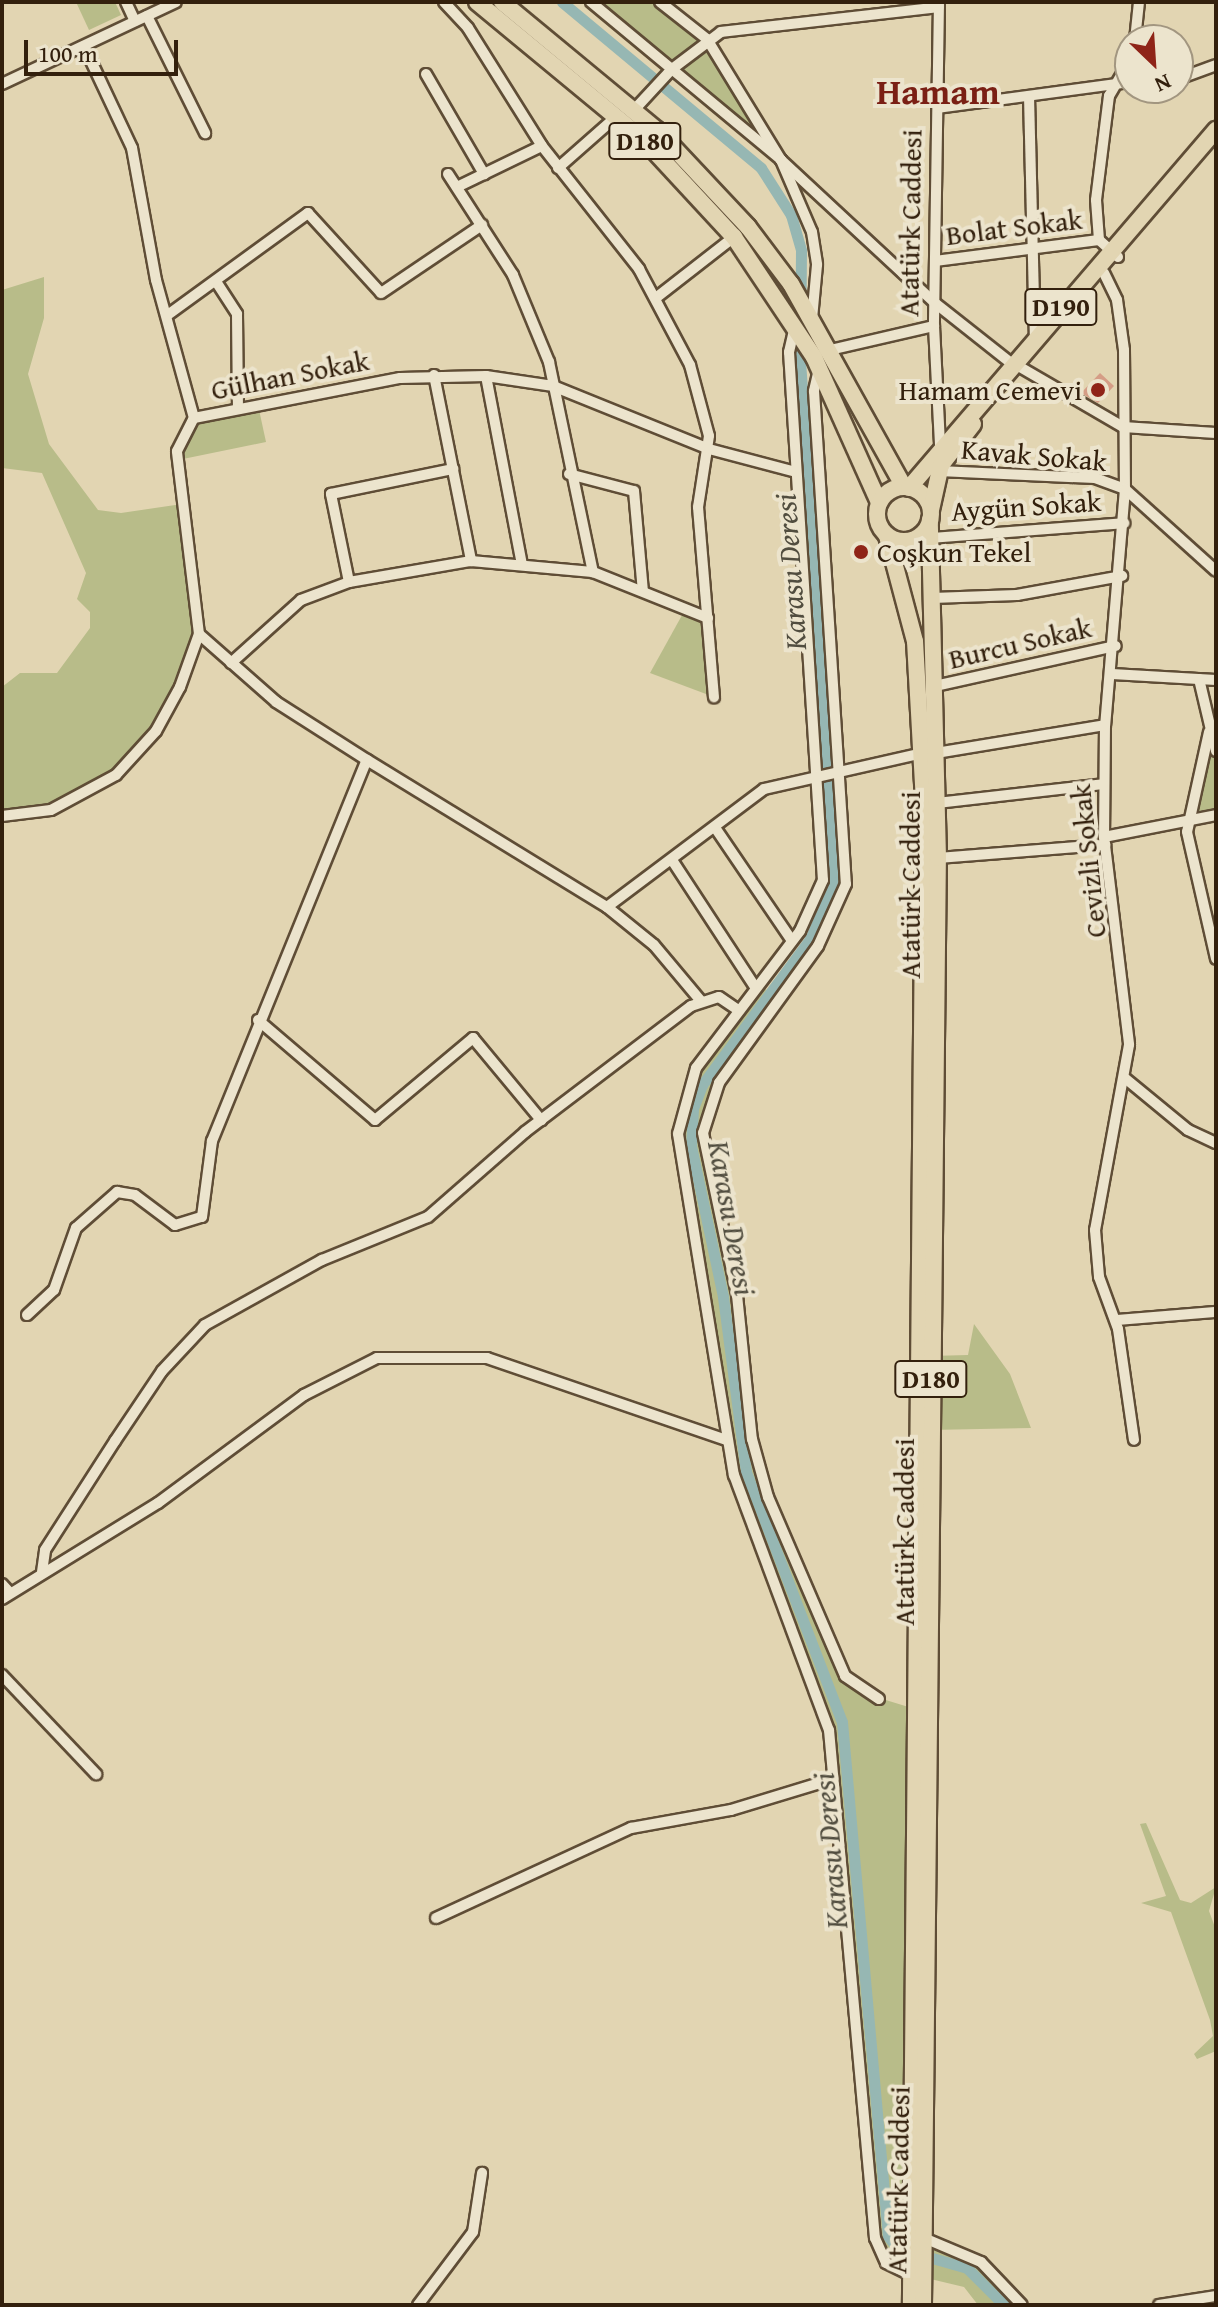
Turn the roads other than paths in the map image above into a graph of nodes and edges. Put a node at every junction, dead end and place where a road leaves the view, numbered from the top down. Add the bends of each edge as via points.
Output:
1 (126, 2) edge
2 (176, 2) edge
3 (444, 2) edge
4 (477, 2) edge
5 (502, 2) edge
6 (591, 2) edge
7 (660, 2) edge
8 (1139, 2) edge
9 (939, 4) edge
10 (147, 16) junction
11 (135, 21) junction
12 (1137, 24) edge
13 (707, 39) junction
14 (84, 46) junction
15 (1216, 65) edge
16 (670, 71) junction
17 (1194, 73) edge
18 (426, 74) dead end
19 (1114, 83) edge
20 (2, 84) edge
21 (1114, 91) edge
22 (1029, 96) junction
23 (938, 108) junction
24 (634, 110) junction
25 (617, 116) junction
26 (1216, 130) edge
27 (205, 133) dead end
28 (1216, 144) edge
29 (542, 146) junction
30 (781, 160) junction
31 (558, 168) junction
32 (448, 174) dead end
33 (484, 174) junction
34 (457, 187) junction
35 (482, 225) junction
36 (734, 237) junction
37 (1032, 246) junction
38 (1109, 249) junction
39 (935, 261) junction
40 (1104, 273) junction
41 (217, 283) junction
42 (657, 297) junction
43 (935, 303) junction
44 (169, 314) junction
45 (804, 322) junction
46 (934, 326) junction
47 (1035, 336) junction
48 (822, 353) junction
49 (1016, 365) junction
50 (434, 375) junction
51 (486, 376) junction
52 (553, 386) junction
53 (238, 409) junction
54 (194, 418) junction
55 (1123, 427) junction
56 (1216, 433) edge
57 (940, 445) junction
58 (709, 449) junction
59 (453, 469) junction
60 (939, 471) junction
61 (796, 472) junction
62 (569, 474) junction
63 (907, 487) junction
64 (1125, 489) junction
65 (879, 502) junction
66 (930, 515) junction
67 (1124, 523) junction
68 (887, 536) junction
69 (931, 538) junction
70 (471, 561) junction
71 (522, 565) junction
72 (1216, 571) edge
73 (593, 572) junction
74 (1122, 576) junction
75 (349, 582) junction
76 (643, 591) junction
77 (932, 598) junction
78 (708, 618) junction
79 (199, 634) junction
80 (1116, 646) junction
81 (231, 663) junction
82 (1112, 674) junction
83 (1199, 679) junction
84 (1216, 680) edge
85 (935, 686) junction
86 (714, 697) dead end
87 (1105, 725) junction
88 (1209, 732) junction
89 (1216, 751) edge
90 (930, 753) junction
91 (367, 760) junction
92 (840, 776) junction
93 (818, 779) junction
94 (1103, 784) junction
95 (937, 803) junction
96 (1216, 815) edge
97 (2, 816) edge
98 (1189, 824) junction
99 (716, 829) junction
100 (1105, 841) junction
101 (938, 858) junction
102 (672, 860) junction
103 (607, 907) junction
104 (792, 941) junction
105 (1216, 959) edge
106 (755, 987) junction
107 (701, 1001) junction
108 (737, 1009) junction
109 (258, 1020) junction
110 (1126, 1079) junction
111 (541, 1120) junction
112 (1216, 1143) edge
113 (1216, 1312) edge
114 (27, 1315) dead end
115 (1116, 1320) junction
116 (726, 1440) junction
117 (1134, 1440) dead end
118 (42, 1572) junction
119 (2, 1584) edge
120 (6, 1596) edge
121 (2, 1675) edge
122 (879, 1699) dead end
123 (96, 1774) dead end
124 (833, 1779) junction
125 (436, 1918) dead end
126 (482, 2173) dead end
127 (918, 2237) junction
128 (917, 2276) junction
129 (1216, 2296) edge
130 (1023, 2303) edge
131 (418, 2305) edge
132 (911, 2305) edge
133 (923, 2305) edge
134 (1159, 2305) edge

1 - 11 street
2 - 10 street
3 - 29 street via 468,28
4 - 25 highway, D180
5 - 24 highway, D180
6 - 16 street
7 - 13 street
8 - 12 street
9 - 13 street via 737,28
9 - 23 street, Atatürk Caddesi
10 - 11 street
10 - 27 street
11 - 14 street
13 - 16 street
13 - 30 street
14 - 20 street
14 - 44 street via 132,148 144,227
15 - 17 street
16 - 24 street
16 - 30 street
18 - 33 street
19 - 22 street
21 - 38 street via 1109,96 1098,185
22 - 23 street
22 - 37 street
23 - 39 street, Atatürk Caddesi
24 - 45 highway, D180 via 709,182 791,284
25 - 31 street
25 - 36 highway, D180
26 - 38 highway, D190
28 - 38 highway, D190
29 - 31 street
29 - 33 street
30 - 43 street
30 - 45 street via 814,240
31 - 42 street
32 - 34 street
33 - 34 street
34 - 35 street
35 - 41 street via 381,293 308,213
35 - 52 street via 524,300
36 - 42 street
36 - 45 highway, D180 via 785,308
37 - 38 street, Bolat Sokak
37 - 39 street, Bolat Sokak
37 - 47 street
38 - 40 highway, D190
38 - 47 highway, D190
39 - 43 street, Atatürk Caddesi
40 - 49 highway, D190
40 - 55 street, Cevizli Sokak via 1122,328
41 - 44 street
41 - 53 street via 237,314
42 - 58 street via 702,398
43 - 46 street, Atatürk Caddesi
43 - 49 street
44 - 54 street
45 - 48 highway, D180
45 - 61 street via 789,352
46 - 48 street
46 - 57 street, Atatürk Caddesi
47 - 49 highway, D190
48 - 63 highway, D180
48 - 65 highway, D180
48 - 92 street via 814,391
49 - 55 street
49 - 57 highway, D190
49 - 60 highway, D190
50 - 51 street, Gülhan Sokak
50 - 53 street, Gülhan Sokak
50 - 59 street
51 - 52 street, Gülhan Sokak
51 - 71 street
52 - 58 street, Gülhan Sokak
52 - 62 street
53 - 54 street, Gülhan Sokak
54 - 79 street, Gülhan Sokak via 177,451
55 - 56 street
55 - 64 street, Cevizli Sokak
57 - 63 highway, D190
58 - 61 street, Gülhan Sokak
58 - 78 street via 698,507
59 - 70 street
59 - 75 street via 331,494
60 - 64 street, Kavak Sokak via 1095,478
60 - 66 highway, D190
61 - 93 street
62 - 73 street
62 - 76 street via 634,491
63 - 65 highway
63 - 66 highway
64 - 67 street, Cevizli Sokak
64 - 72 street
65 - 68 highway, Atatürk Caddesi via 877,521
66 - 68 highway via 914,540
66 - 69 highway, Atatürk Caddesi / D180
67 - 69 street, Aygün Sokak
67 - 74 street, Cevizli Sokak
68 - 90 highway, Atatürk Caddesi / D180 via 915,641
69 - 77 highway, Atatürk Caddesi / D180
70 - 71 street
70 - 75 street
71 - 73 street
73 - 76 street
74 - 77 street via 1017,595
74 - 80 street, Cevizli Sokak
75 - 81 street via 297,603
76 - 78 street
77 - 85 highway, Atatürk Caddesi / D180
78 - 86 street
79 - 81 street
79 - 97 street, Gülhan Sokak via 169,708 133,760 67,804 29,816
80 - 82 street, Cevizli Sokak
80 - 85 street, Burcu Sokak
81 - 91 street via 304,723
82 - 83 street
82 - 87 street, Cevizli Sokak
83 - 84 street
83 - 88 street
85 - 90 highway, Atatürk Caddesi / D180
87 - 90 street
87 - 94 street, Cevizli Sokak
88 - 89 street
88 - 98 street
90 - 92 street
90 - 95 highway, Atatürk Caddesi / D180
90 - 127 highway, Atatürk Caddesi / D180
91 - 103 street
91 - 109 street
92 - 93 street
92 - 122 street via 846,867 841,907 719,1083 703,1133 737,1295 752,1439 768,1497 845,1676
93 - 99 street via 764,789
93 - 104 street via 823,880
94 - 95 street
94 - 100 street, Cevizli Sokak
95 - 101 highway, Atatürk Caddesi / D180
96 - 98 street
98 - 100 street
98 - 105 street
99 - 102 street
99 - 104 street
100 - 101 street
100 - 110 street, Cevizli Sokak via 1128,1004
101 - 127 highway, Atatürk Caddesi / D180
102 - 103 street
102 - 106 street
103 - 107 street via 654,945
104 - 106 street
106 - 108 street
107 - 108 street via 724,997
107 - 111 street
108 - 116 street via 690,1080 678,1134
109 - 111 street via 375,1120 473,1038
109 - 114 street via 209,1150 202,1217 175,1225 135,1195 117,1192 74,1231 54,1290
110 - 112 street via 1188,1130
110 - 115 street, Cevizli Sokak via 1095,1230 1099,1277
111 - 118 street via 428,1217 322,1260 195,1334 115,1441 45,1550
113 - 115 street
115 - 117 street, Cevizli Sokak
116 - 118 street via 487,1358 377,1358 304,1395 158,1503
116 - 124 street via 743,1506 824,1713
118 - 120 street
119 - 120 street
121 - 123 street
124 - 125 street via 731,1810 631,1828
124 - 128 street via 875,2238 886,2263
126 - 131 street via 473,2232
127 - 128 highway, Atatürk Caddesi / D180
127 - 130 street via 981,2262
128 - 132 highway, Atatürk Caddesi / D180
128 - 133 highway, Atatürk Caddesi / D180
129 - 134 street

